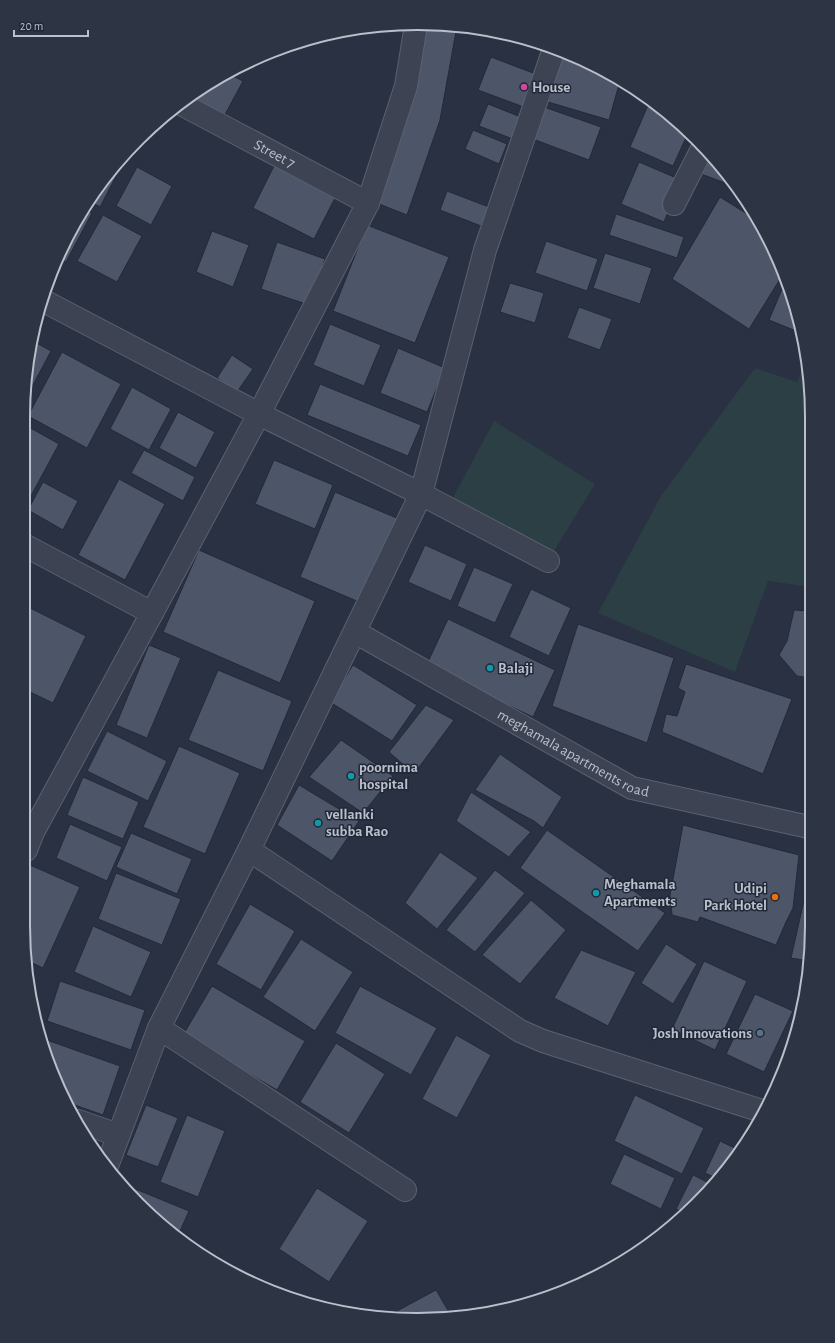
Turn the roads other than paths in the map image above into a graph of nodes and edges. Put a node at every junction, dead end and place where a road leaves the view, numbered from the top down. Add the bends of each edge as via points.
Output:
1 (415, 30) edge
2 (552, 54) edge
3 (186, 107) edge
4 (700, 152) edge
5 (368, 203) junction
6 (674, 204) dead end
7 (48, 302) edge
8 (259, 414) junction
9 (421, 494) junction
10 (30, 548) edge
11 (548, 561) dead end
12 (152, 613) junction
13 (355, 632) junction
14 (805, 826) edge
15 (30, 835) edge
16 (249, 850) junction
17 (159, 1028) junction
18 (758, 1110) edge
19 (85, 1123) edge
20 (118, 1135) junction
21 (109, 1160) edge
22 (405, 1190) dead end

1 - 5 street via 406,86
2 - 9 street via 485,250
3 - 5 street, Street 7
4 - 6 street
5 - 8 street
7 - 8 street
8 - 9 street
8 - 12 street
9 - 11 street
9 - 13 street
10 - 12 street
12 - 15 street
13 - 14 street, meghamala apartments road via 632,788
13 - 16 street
16 - 17 street
16 - 18 street via 520,1031 543,1041
17 - 20 street
17 - 22 street
19 - 20 street
20 - 21 street

